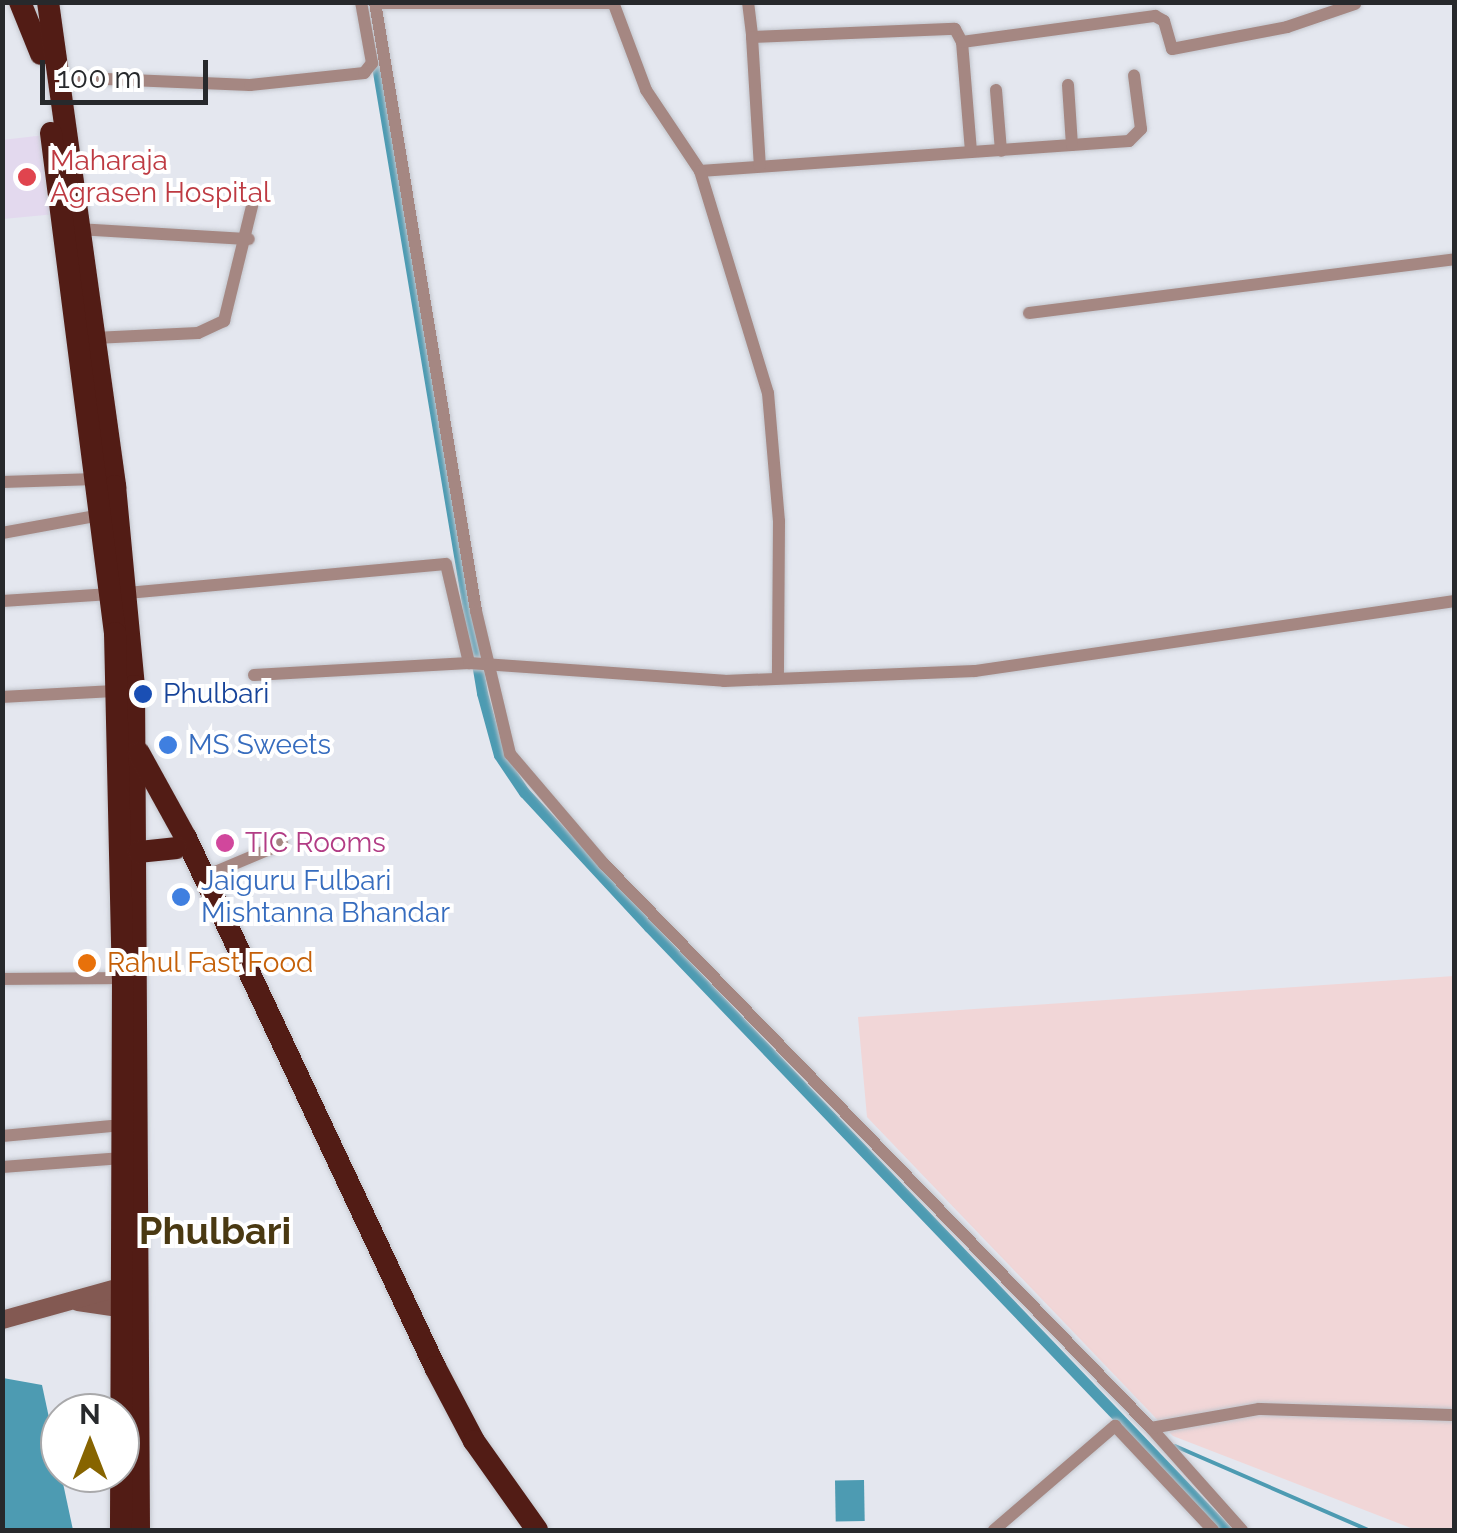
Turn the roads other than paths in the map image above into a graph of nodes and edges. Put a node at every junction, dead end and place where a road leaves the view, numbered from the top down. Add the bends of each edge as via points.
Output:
1 (20, 2) edge
2 (33, 2) edge
3 (48, 2) edge
4 (361, 2) edge
5 (748, 2) edge
6 (376, 3) edge
7 (613, 3) edge
8 (1353, 3) edge
9 (752, 37) junction
10 (962, 42) junction
11 (40, 54) junction
12 (1134, 75) dead end
13 (58, 78) junction
14 (1068, 85) dead end
15 (996, 90) dead end
16 (1072, 145) junction
17 (1001, 151) junction
18 (971, 152) junction
19 (760, 166) junction
20 (700, 171) junction
21 (254, 198) dead end
22 (79, 229) junction
23 (248, 239) junction
24 (1454, 259) edge
25 (1029, 313) dead end
26 (94, 338) junction
27 (96, 478) junction
28 (2, 482) edge
29 (101, 516) junction
30 (2, 532) edge
31 (119, 594) junction
32 (1454, 601) edge
33 (2, 602) edge
34 (469, 663) junction
35 (486, 664) junction
36 (254, 675) dead end
37 (778, 678) junction
38 (118, 691) junction
39 (2, 697) edge
40 (127, 752) junction
41 (137, 778) junction
42 (282, 844) dead end
43 (176, 848) junction
44 (139, 852) junction
45 (202, 884) junction
46 (123, 978) junction
47 (2, 979) edge
48 (123, 1126) junction
49 (2, 1136) edge
50 (122, 1158) junction
51 (2, 1167) edge
52 (130, 1284) junction
53 (78, 1302) junction
54 (130, 1310) junction
55 (2, 1320) edge
56 (1454, 1415) edge
57 (1151, 1428) junction
58 (1188, 1470) junction
59 (1172, 1483) junction
60 (121, 1530) edge
61 (139, 1530) edge
62 (537, 1530) edge
63 (994, 1530) edge
64 (1213, 1530) edge
65 (1242, 1530) edge

1 - 11 highway
2 - 11 highway
3 - 13 highway
4 - 13 street via 372,63 364,73 260,85
5 - 9 street
6 - 7 street
6 - 35 street
7 - 20 street via 646,90
8 - 10 street via 1287,26 1172,48 1164,21 1155,16
9 - 10 street via 955,30
9 - 19 street
10 - 18 street
11 - 27 highway
12 - 16 street via 1140,136
13 - 22 highway
14 - 16 street
15 - 17 street
16 - 17 street
17 - 18 street
18 - 19 street
19 - 20 street
20 - 37 street via 768,393 779,521
21 - 23 street
22 - 23 street
22 - 26 highway
23 - 26 street via 224,322 211,330
24 - 25 street
26 - 31 highway
27 - 28 street
27 - 29 highway
29 - 30 street
29 - 31 highway
31 - 33 street
31 - 34 street via 446,564
31 - 38 highway
31 - 40 highway
32 - 37 street via 1005,669
34 - 35 street
34 - 36 street
35 - 37 street
35 - 57 street via 510,754 558,814 867,1132 964,1242
38 - 39 street
38 - 40 highway via 118,727
40 - 41 highway
40 - 45 highway
40 - 46 highway
41 - 43 highway
41 - 44 highway
42 - 45 street
43 - 44 highway
43 - 45 highway
44 - 52 highway
45 - 62 highway via 450,1396
46 - 47 street
46 - 48 highway
48 - 49 street
48 - 50 highway
50 - 51 street
50 - 52 highway
52 - 53 main road
52 - 54 highway
53 - 54 main road
53 - 55 main road
54 - 60 highway
54 - 61 highway
56 - 57 street via 1259,1410
57 - 58 street
58 - 59 street
58 - 65 street
59 - 63 street via 1112,1426
59 - 64 street

